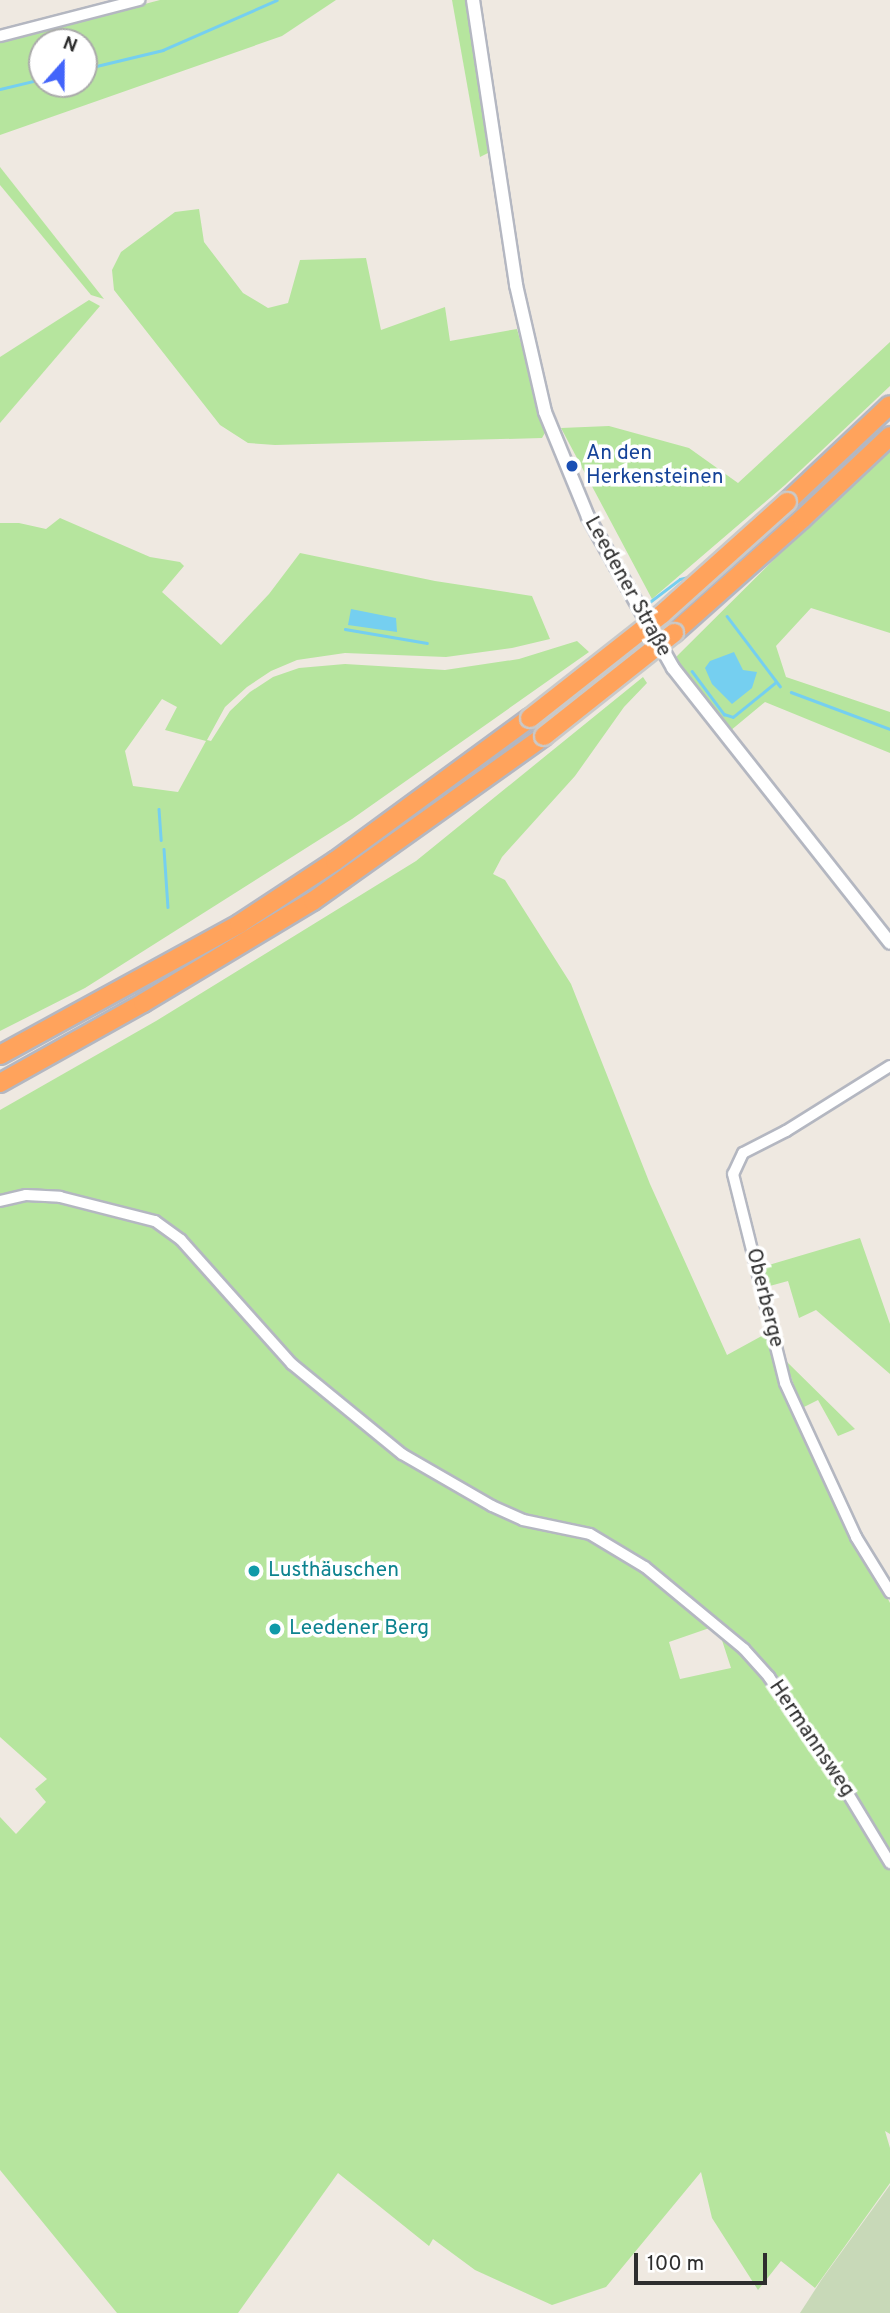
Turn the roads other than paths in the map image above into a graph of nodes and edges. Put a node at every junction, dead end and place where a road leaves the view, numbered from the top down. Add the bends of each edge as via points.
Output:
1 (139, 0) edge
2 (474, 0) edge
3 (0, 36) edge
4 (890, 405) edge
5 (890, 436) edge
6 (890, 943) edge
7 (0, 1055) edge
8 (890, 1066) edge
9 (0, 1083) edge
10 (0, 1201) edge
11 (890, 1592) edge
12 (890, 1863) edge

1 - 3 street
2 - 6 street, Leedener Straße via 516,285 545,412 587,517 673,668
4 - 7 highway, bridge via 662,614 335,861 239,924
5 - 9 highway, bridge via 674,633 544,736 313,901
8 - 11 street, Oberberge via 743,1153 733,1174 785,1383 856,1537
10 - 12 street, Hermannsweg via 26,1195 60,1197 155,1221 181,1240 292,1364 402,1454 492,1507 523,1520 590,1534 645,1567 744,1649 781,1692

